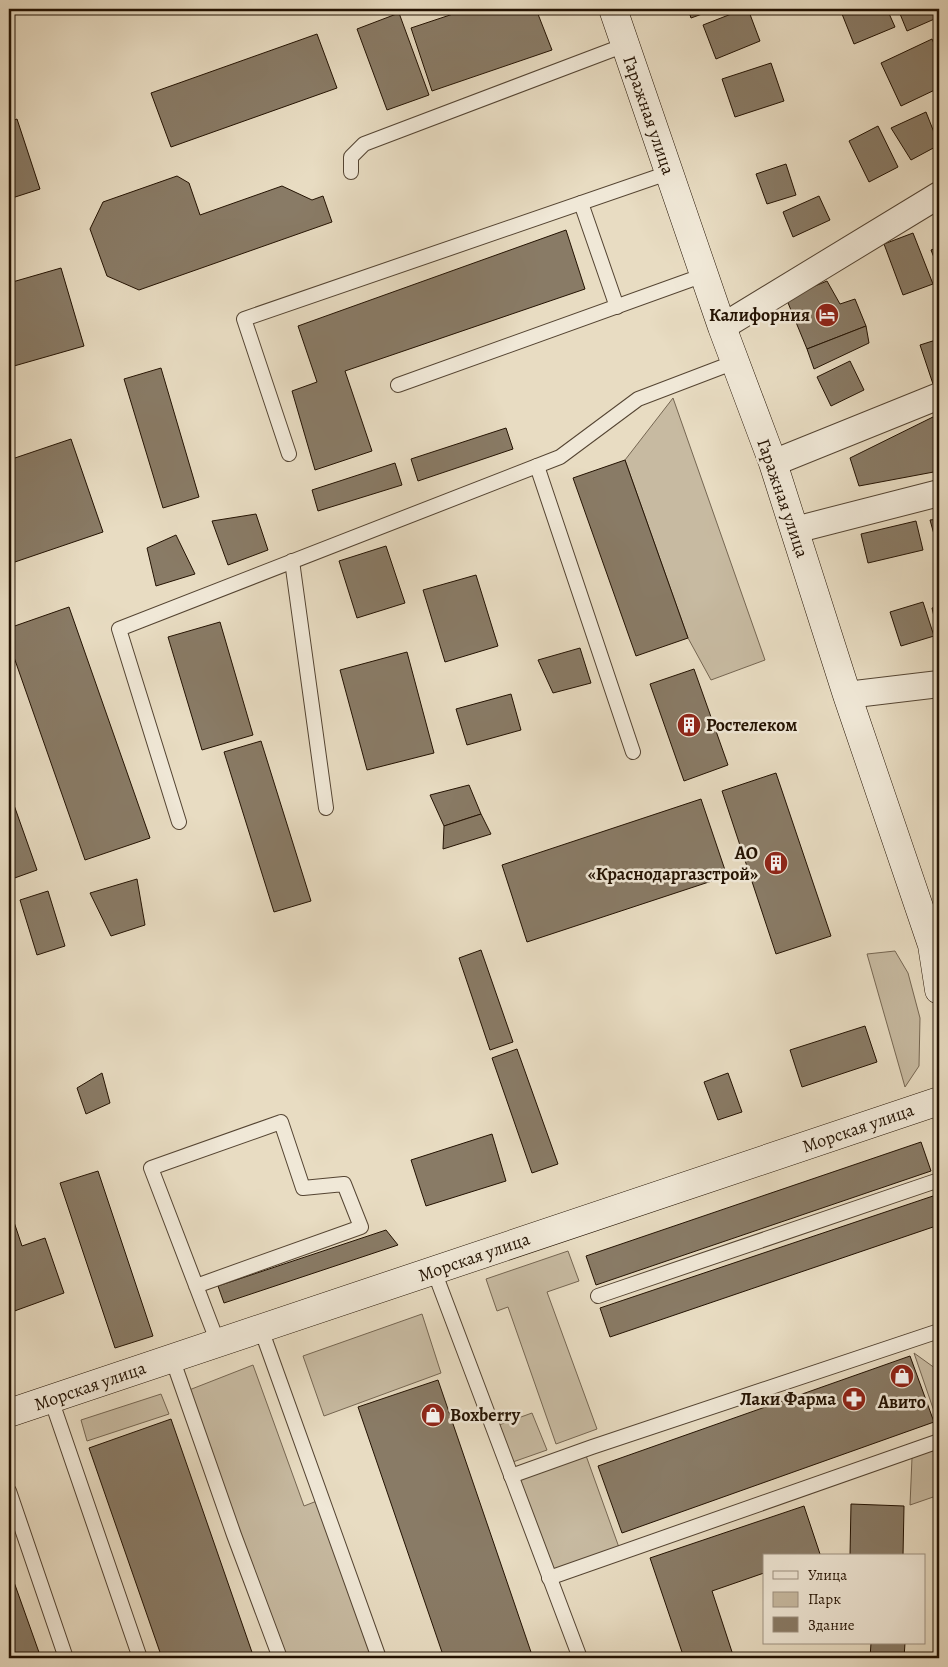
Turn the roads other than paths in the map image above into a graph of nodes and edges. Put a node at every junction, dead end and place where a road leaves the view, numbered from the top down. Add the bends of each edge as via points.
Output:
1 (613, 9) edge
2 (625, 45) junction
3 (352, 172) dead end
4 (668, 173) junction
5 (939, 195) edge
6 (581, 203) junction
7 (704, 276) junction
8 (617, 307) junction
9 (722, 327) junction
10 (735, 362) junction
11 (398, 385) dead end
12 (939, 396) edge
13 (289, 454) dead end
14 (773, 463) junction
15 (537, 466) junction
16 (939, 493) edge
17 (795, 530) junction
18 (292, 561) junction
19 (939, 684) edge
20 (847, 695) junction
21 (633, 752) dead end
22 (326, 808) dead end
23 (179, 822) dead end
24 (936, 945) edge
25 (939, 990) edge
26 (939, 1101) edge
27 (939, 1180) edge
28 (434, 1271) junction
29 (196, 1286) junction
30 (598, 1296) dead end
31 (261, 1329) junction
32 (939, 1331) edge
33 (218, 1343) junction
34 (172, 1358) junction
35 (51, 1399) junction
36 (9, 1413) edge
37 (939, 1441) edge
38 (512, 1476) junction
39 (9, 1491) edge
40 (550, 1578) junction
41 (66, 1658) edge
42 (140, 1658) edge
43 (280, 1658) edge
44 (379, 1658) edge
45 (580, 1658) edge

1 - 2 street, Гаражная улица
2 - 3 lane via 364,144 351,157
2 - 4 street, Гаражная улица
4 - 6 lane
4 - 7 street, Гаражная улица
5 - 9 street
6 - 8 lane
6 - 13 lane via 244,319
7 - 8 lane
7 - 9 street, Гаражная улица
8 - 11 lane
9 - 10 street, Гаражная улица
10 - 14 street, Гаражная улица
10 - 15 lane via 638,399 560,457
12 - 14 street
14 - 17 street, Гаражная улица
15 - 18 lane
15 - 21 lane
16 - 17 street
17 - 20 street, Гаражная улица
18 - 22 lane
18 - 23 lane via 119,629
19 - 20 street
20 - 24 street, Гаражная улица
24 - 25 street, Гаражная улица
26 - 28 street, Морская улица
27 - 30 lane
28 - 31 street, Морская улица
28 - 38 lane
29 - 29 lane via 151,1168 282,1122 303,1188 344,1184 360,1227
29 - 33 lane
31 - 33 street, Морская улица
31 - 44 lane
32 - 38 lane
33 - 34 street, Морская улица
34 - 35 street, Морская улица
34 - 43 lane
35 - 36 street, Морская улица
35 - 42 lane
37 - 40 lane
38 - 40 lane
39 - 41 lane
40 - 45 lane

